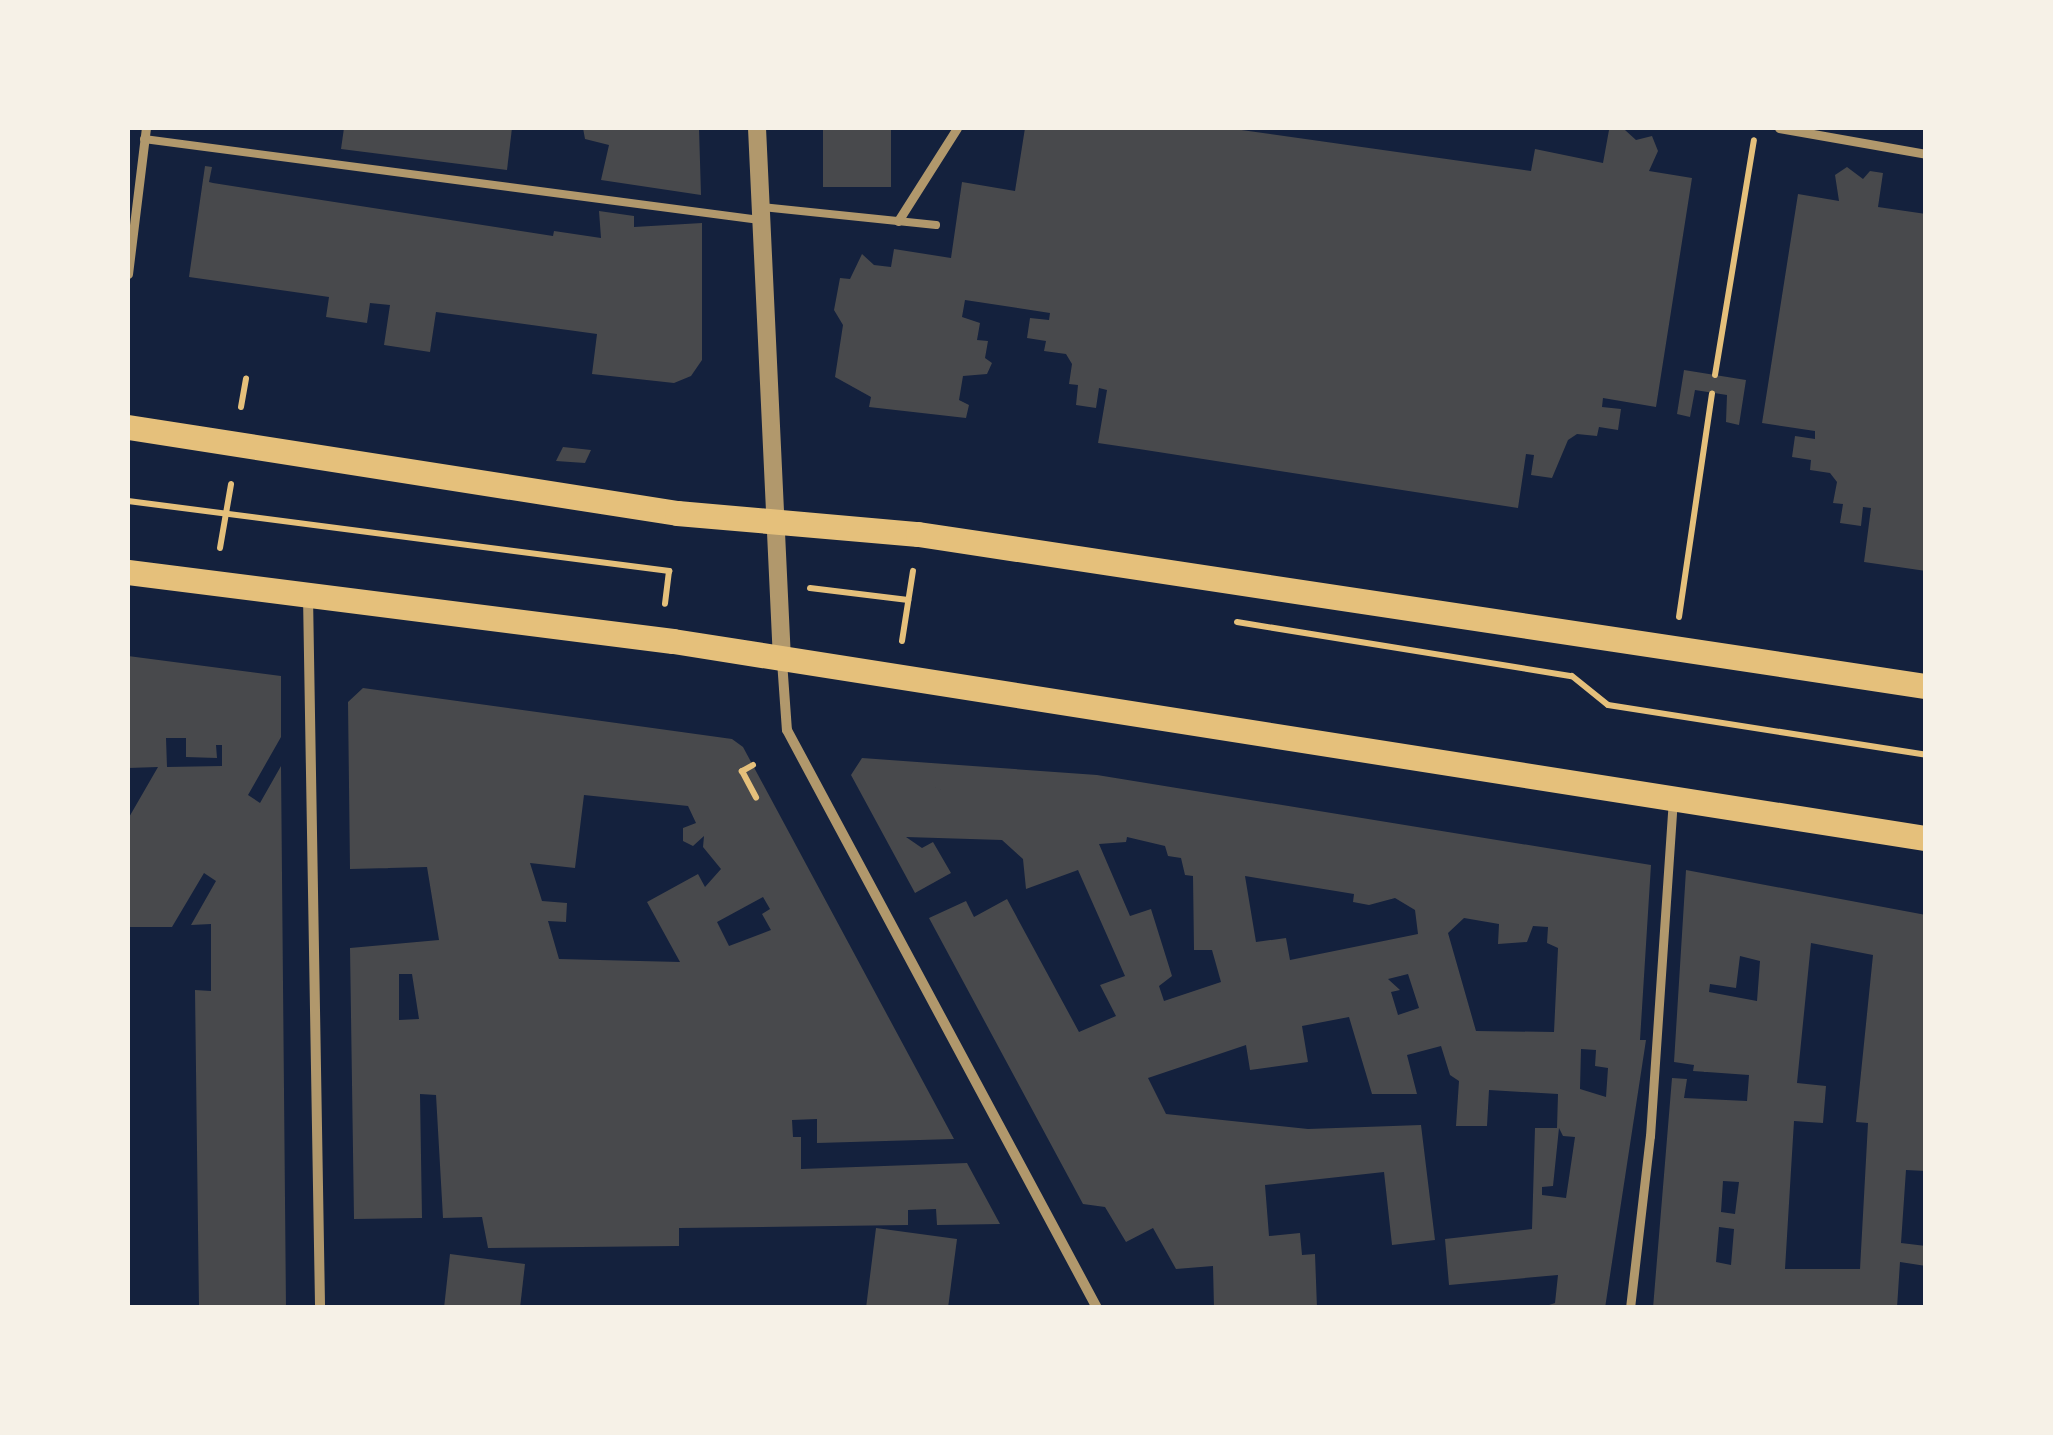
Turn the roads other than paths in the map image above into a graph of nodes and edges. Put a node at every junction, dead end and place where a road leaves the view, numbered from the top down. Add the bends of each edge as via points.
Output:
1 (757, 128) edge
2 (957, 128) edge
3 (1778, 128) edge
4 (145, 133) edge
5 (1926, 154) edge
6 (762, 214) junction
7 (898, 221) junction
8 (936, 225) dead end
9 (128, 274) edge
10 (128, 427) edge
11 (776, 520) junction
12 (128, 572) edge
13 (308, 596) junction
14 (782, 660) junction
15 (1926, 686) edge
16 (1674, 797) junction
17 (1926, 838) edge
18 (320, 1308) edge
19 (1097, 1308) edge
20 (1630, 1308) edge

1 - 6 street
2 - 7 street
3 - 5 street
4 - 6 lane
4 - 9 street
6 - 7 lane
6 - 11 street
7 - 8 lane
10 - 11 main road via 677,513
11 - 14 street
11 - 15 main road via 918,534
12 - 13 main road
13 - 14 main road
13 - 18 street
14 - 16 main road
14 - 19 street via 787,730
16 - 17 main road
16 - 20 street via 1650,1136

